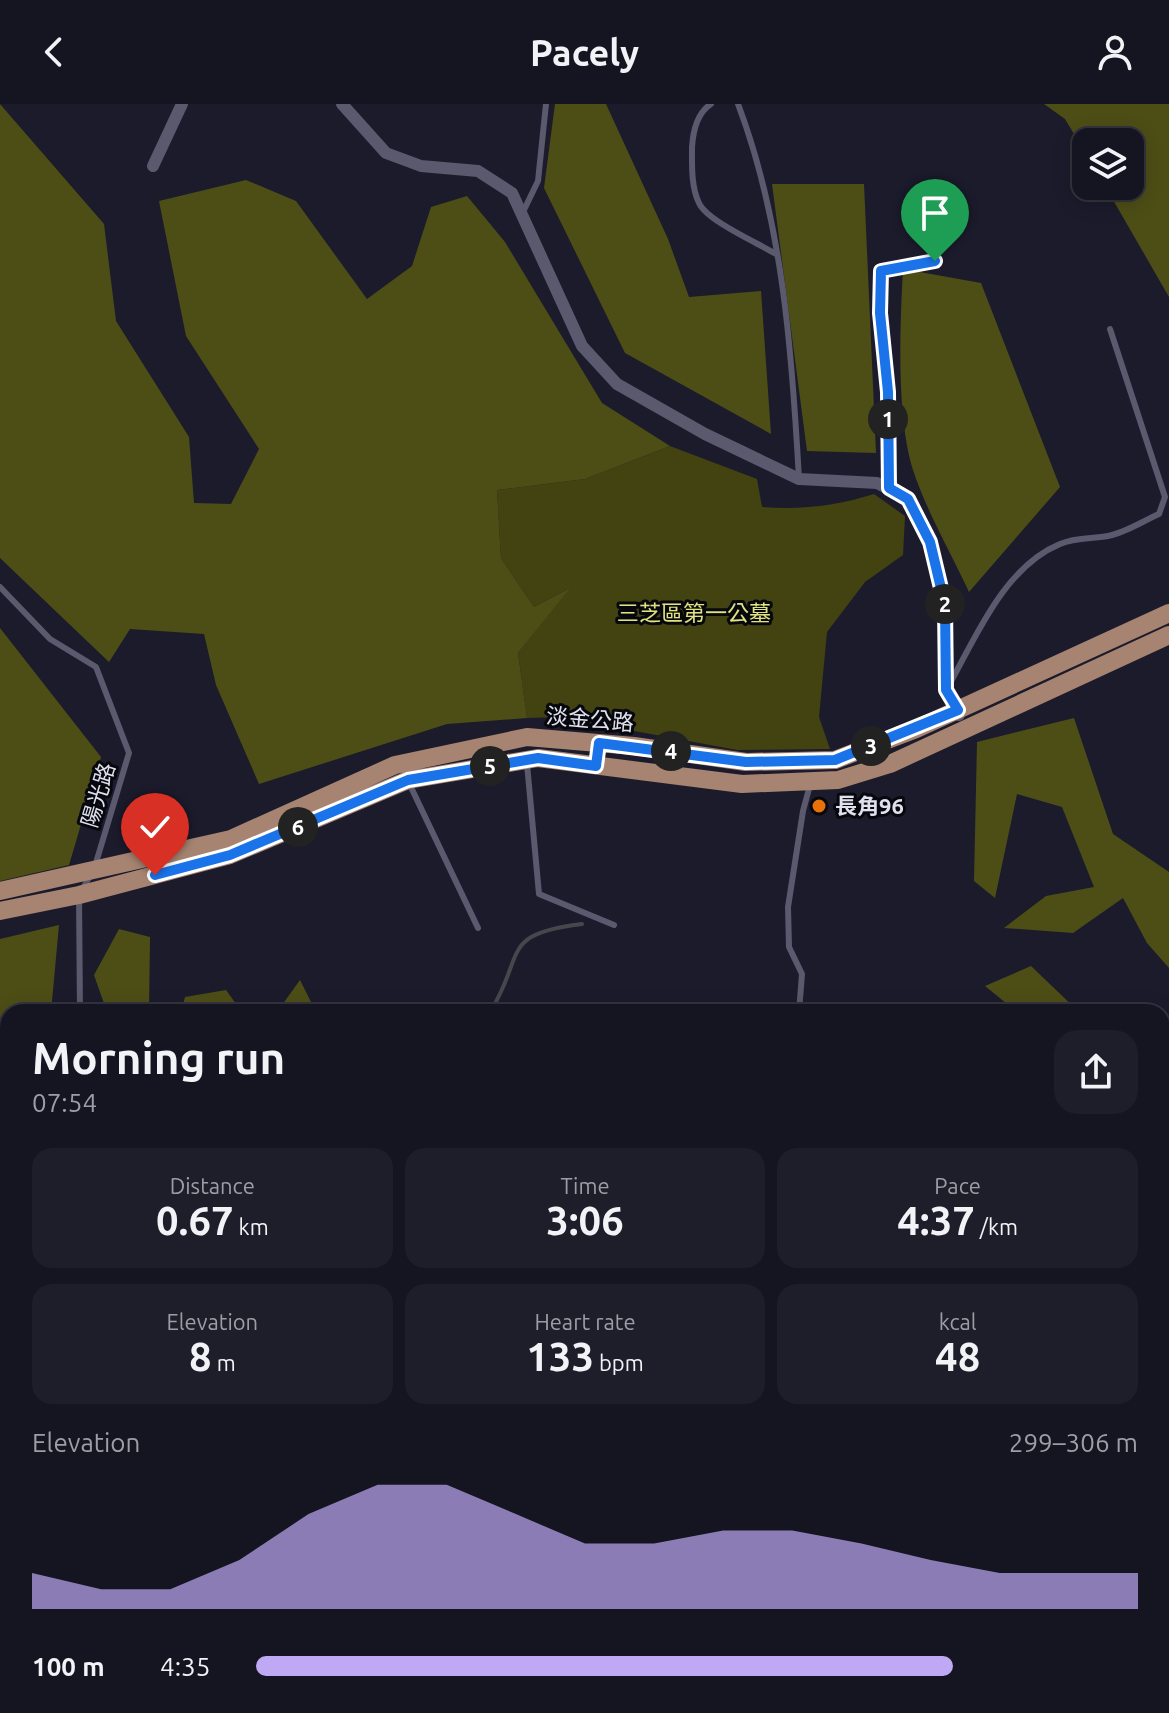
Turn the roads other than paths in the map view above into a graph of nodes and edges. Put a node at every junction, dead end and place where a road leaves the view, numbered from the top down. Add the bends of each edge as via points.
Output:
1 (182, 104) edge
2 (342, 104) edge
3 (546, 104) edge
4 (711, 104) edge
5 (738, 104) edge
6 (153, 166) dead end
7 (522, 214) junction
8 (776, 254) junction
9 (935, 261) dead end
10 (1110, 329) dead end
11 (799, 479) junction
12 (889, 488) junction
13 (0, 587) edge
14 (1169, 613) edge
15 (1169, 635) edge
16 (946, 690) junction
17 (958, 710) junction
18 (962, 730) junction
19 (599, 743) junction
20 (527, 760) junction
21 (596, 766) junction
22 (408, 780) junction
23 (811, 781) junction
24 (93, 872) junction
25 (0, 891) edge
26 (79, 895) junction
27 (0, 911) edge
28 (614, 925) dead end
29 (478, 928) dead end
30 (80, 1004) edge
31 (800, 1004) edge

1 - 6 street
2 - 7 street via 386,153 421,166 478,171 512,193
3 - 7 lane via 538,181
4 - 8 lane via 693,131 691,172 699,205
5 - 8 lane
7 - 11 street via 582,346 617,384
8 - 11 lane via 792,343
9 - 12 lane via 881,271
10 - 16 lane via 1165,497 1159,514 1108,536 1059,544 1024,565
11 - 12 street
12 - 16 street via 908,499 930,542 945,605
13 - 24 lane, 陽光路 via 50,639 96,667 129,753
14 - 17 main road, 淡金公路
15 - 18 main road, 淡金公路
16 - 17 street
17 - 18 street
17 - 19 main road, 淡金公路 via 835,760 746,762
18 - 23 main road, 淡金公路 via 861,775
19 - 21 main road
19 - 24 main road, 淡金公路 via 527,737 395,765 231,839
20 - 21 main road, 淡金公路
20 - 22 main road, 淡金公路
20 - 28 lane via 539,894
21 - 23 main road, 淡金公路 via 742,784
22 - 26 main road, 淡金公路 via 230,855
22 - 29 lane
23 - 31 lane via 788,907 789,947 802,974
24 - 25 main road, 淡金公路
24 - 26 lane, 陽光路
26 - 27 main road, 淡金公路
26 - 30 lane

